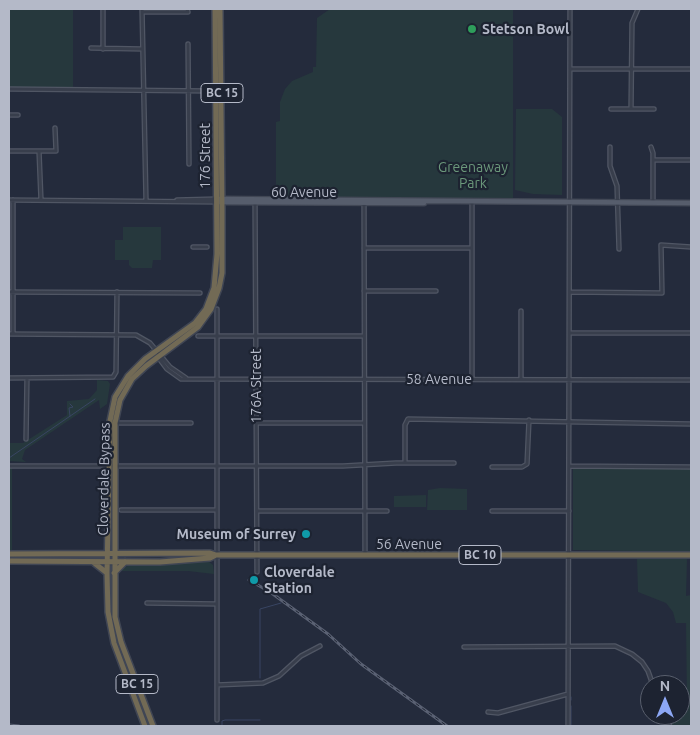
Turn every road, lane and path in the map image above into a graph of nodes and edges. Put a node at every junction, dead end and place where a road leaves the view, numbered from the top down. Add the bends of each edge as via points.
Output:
1 (103, 9) edge
2 (215, 9) edge
3 (220, 9) edge
4 (570, 9) edge
5 (638, 9) edge
6 (142, 10) edge
7 (188, 11) edge
8 (188, 44) dead end
9 (91, 48) dead end
10 (103, 49) junction
11 (142, 50) junction
12 (570, 69) junction
13 (631, 69) junction
14 (691, 70) edge
15 (216, 81) junction
16 (9, 89) edge
17 (143, 90) junction
18 (188, 91) junction
19 (209, 91) junction
20 (216, 97) junction
21 (611, 109) dead end
22 (631, 109) junction
23 (654, 109) dead end
24 (9, 114) edge
25 (18, 115) dead end
26 (55, 128) dead end
27 (610, 147) dead end
28 (651, 147) dead end
29 (9, 151) edge
30 (40, 151) junction
31 (653, 160) junction
32 (691, 160) edge
33 (189, 164) dead end
34 (11, 200) edge
35 (41, 200) junction
36 (146, 200) junction
37 (219, 201) junction
38 (256, 201) junction
39 (303, 201) junction
40 (364, 202) junction
41 (472, 202) junction
42 (691, 202) edge
43 (570, 203) junction
44 (618, 203) junction
45 (652, 203) junction
46 (193, 247) dead end
47 (208, 247) dead end
48 (364, 248) junction
49 (472, 248) junction
50 (691, 248) edge
51 (619, 249) dead end
52 (216, 274) joint
53 (364, 291) junction
54 (436, 291) dead end
55 (11, 292) edge
56 (117, 292) junction
57 (570, 292) junction
58 (200, 293) dead end
59 (217, 309) dead end
60 (521, 311) dead end
61 (570, 333) junction
62 (691, 333) edge
63 (11, 334) edge
64 (116, 335) junction
65 (198, 336) dead end
66 (217, 336) junction
67 (256, 336) junction
68 (364, 336) junction
69 (158, 354) junction
70 (9, 378) edge
71 (27, 378) junction
72 (217, 379) junction
73 (256, 379) junction
74 (364, 379) junction
75 (472, 379) junction
76 (570, 379) junction
77 (521, 380) junction
78 (691, 380) edge
79 (529, 420) junction
80 (569, 422) junction
81 (115, 423) junction
82 (191, 423) dead end
83 (256, 423) junction
84 (364, 423) junction
85 (691, 424) edge
86 (26, 439) dead end
87 (405, 463) junction
88 (454, 463) dead end
89 (364, 465) junction
90 (9, 466) edge
91 (108, 466) junction
92 (115, 466) junction
93 (216, 466) junction
94 (570, 466) junction
95 (256, 467) junction
96 (492, 467) dead end
97 (691, 467) edge
98 (121, 510) dead end
99 (216, 510) junction
100 (365, 510) junction
101 (257, 511) junction
102 (492, 511) dead end
103 (569, 511) junction
104 (387, 512) dead end
105 (108, 544) junction
106 (114, 545) junction
107 (9, 554) edge
108 (257, 554) junction
109 (94, 555) junction
110 (107, 555) junction
111 (114, 555) junction
112 (130, 555) junction
113 (216, 555) junction
114 (365, 555) junction
115 (569, 555) junction
116 (691, 556) edge
117 (9, 561) edge
118 (93, 562) junction
119 (107, 562) junction
120 (114, 562) junction
121 (125, 562) junction
122 (257, 572) dead end
123 (106, 573) junction
124 (114, 573) junction
125 (147, 603) dead end
126 (217, 604) junction
127 (569, 645) junction
128 (320, 646) dead end
129 (464, 647) dead end
130 (649, 675) edge
131 (217, 685) junction
132 (568, 694) junction
133 (488, 712) dead end
134 (216, 720) dead end
135 (145, 726) edge
136 (153, 726) edge
137 (568, 726) edge

1 - 10 street
2 - 15 highway, 176 Street / BC 15
3 - 37 highway, BC 15
4 - 12 street
5 - 13 street via 632,23
6 - 7 street
6 - 11 street
8 - 18 street
9 - 10 street
10 - 11 street
11 - 17 street
12 - 13 street
12 - 43 street
13 - 14 street
13 - 22 street
15 - 19 street
15 - 20 highway, 176 Street / BC 15
16 - 17 street
17 - 18 street
17 - 36 street
18 - 19 street
18 - 33 street
19 - 20 street
20 - 37 highway, 176 Street / BC 15
21 - 22 street
22 - 23 street
24 - 25 street
26 - 30 street via 56,151
27 - 44 street via 610,166 617,186
28 - 31 street
29 - 30 street
30 - 35 street
31 - 32 street
31 - 45 street
34 - 35 street, 60 Avenue
34 - 55 street
35 - 36 street, 60 Avenue
36 - 37 street, 60 Avenue
37 - 38 main road, 60 Avenue
37 - 52 highway, 176 Street / BC 15
37 - 69 highway, Cloverdale Bypass / BC 15 via 222,267 216,299 205,319 190,334
38 - 39 main road, 60 Avenue
38 - 39 main road, 60 Avenue
38 - 67 street, 176A Street
39 - 40 main road, 60 Avenue
39 - 40 main road, 60 Avenue
40 - 41 main road, 60 Avenue
40 - 48 street
41 - 43 main road, 60 Avenue
41 - 49 street
42 - 45 main road, 60 Avenue
43 - 44 main road, 60 Avenue
43 - 57 street
44 - 45 main road, 60 Avenue
44 - 51 street
46 - 47 street
48 - 49 street
48 - 53 street
49 - 75 street
50 - 57 street via 661,245 662,292
52 - 69 highway, Cloverdale Bypass / BC 15 via 210,301 202,315
53 - 54 street
53 - 68 street
55 - 56 street
55 - 63 street
56 - 58 street
56 - 64 street
57 - 61 street
59 - 66 street
60 - 77 street
61 - 62 street
61 - 76 street
63 - 64 street, 58 Avenue
64 - 69 street, 58 Avenue via 138,336 150,343
64 - 71 street via 115,376
65 - 66 street
66 - 67 street
66 - 72 street
67 - 68 street
67 - 73 street, 176A Street
68 - 74 street
69 - 72 street, 58 Avenue via 176,376
69 - 81 highway, Cloverdale Bypass / BC 15 via 129,383 120,400
69 - 91 highway, Cloverdale Bypass / BC 15 via 132,371 115,397 110,421
70 - 71 street
71 - 86 street
72 - 73 street, 58 Avenue
72 - 93 street
73 - 74 street, 58 Avenue
73 - 83 street, 176A Street
74 - 75 street, 58 Avenue
74 - 84 street
75 - 77 street, 58 Avenue
76 - 77 street, 58 Avenue
76 - 78 street, 58 Avenue
76 - 80 street
79 - 80 street
79 - 87 street via 406,420
79 - 96 street via 527,464 522,467
80 - 85 street
80 - 94 street
81 - 82 street
81 - 92 highway, Cloverdale Bypass / BC 15
83 - 84 street
83 - 95 street, 176A Street
84 - 89 street
87 - 88 street
87 - 89 street
89 - 95 street
89 - 100 street
90 - 91 street
91 - 92 street
91 - 105 highway, Cloverdale Bypass / BC 15
92 - 93 street
92 - 106 highway, Cloverdale Bypass / BC 15
93 - 95 street
93 - 99 street
94 - 97 street
94 - 103 street
95 - 101 street, 176A Street
98 - 99 street
99 - 113 street
100 - 101 street
100 - 104 street
100 - 114 street
101 - 108 street, 176A Street
102 - 103 street
103 - 115 street
105 - 109 highway
105 - 110 highway, Cloverdale Bypass / BC 15
106 - 111 highway, Cloverdale Bypass / BC 15
106 - 112 highway
107 - 109 highway, 56 Avenue / BC 10
108 - 113 highway, 56 Avenue / BC 10
108 - 114 highway, 56 Avenue / BC 10
108 - 122 street, 176A Street
109 - 110 highway, 56 Avenue / BC 10
110 - 111 highway, 56 Avenue / BC 10
110 - 119 highway, Cloverdale Bypass / BC 15
111 - 112 highway, 56 Avenue / BC 10
111 - 120 highway, Cloverdale Bypass / BC 15
112 - 113 highway, 56 Avenue / BC 10
113 - 121 highway, 56 Avenue / BC 10 via 171,561
113 - 126 street
114 - 115 highway, 56 Avenue / BC 10
115 - 116 highway, 56 Avenue / BC 10
115 - 127 street
117 - 118 highway, 56 Avenue / BC 10
118 - 119 highway, 56 Avenue / BC 10
118 - 123 highway
119 - 120 highway, 56 Avenue / BC 10
119 - 123 highway, Cloverdale Bypass / BC 15
120 - 121 highway, 56 Avenue / BC 10
120 - 124 highway, Cloverdale Bypass / BC 15
121 - 124 highway
123 - 135 highway, Cloverdale Bypass / BC 15 via 114,643
124 - 136 highway, Cloverdale Bypass / BC 15 via 114,609 121,642
125 - 126 street
126 - 131 street
127 - 129 street
127 - 130 street via 608,645 627,650 645,666
127 - 132 street
128 - 131 street via 264,684
131 - 134 street
132 - 133 street via 498,713
132 - 137 street

